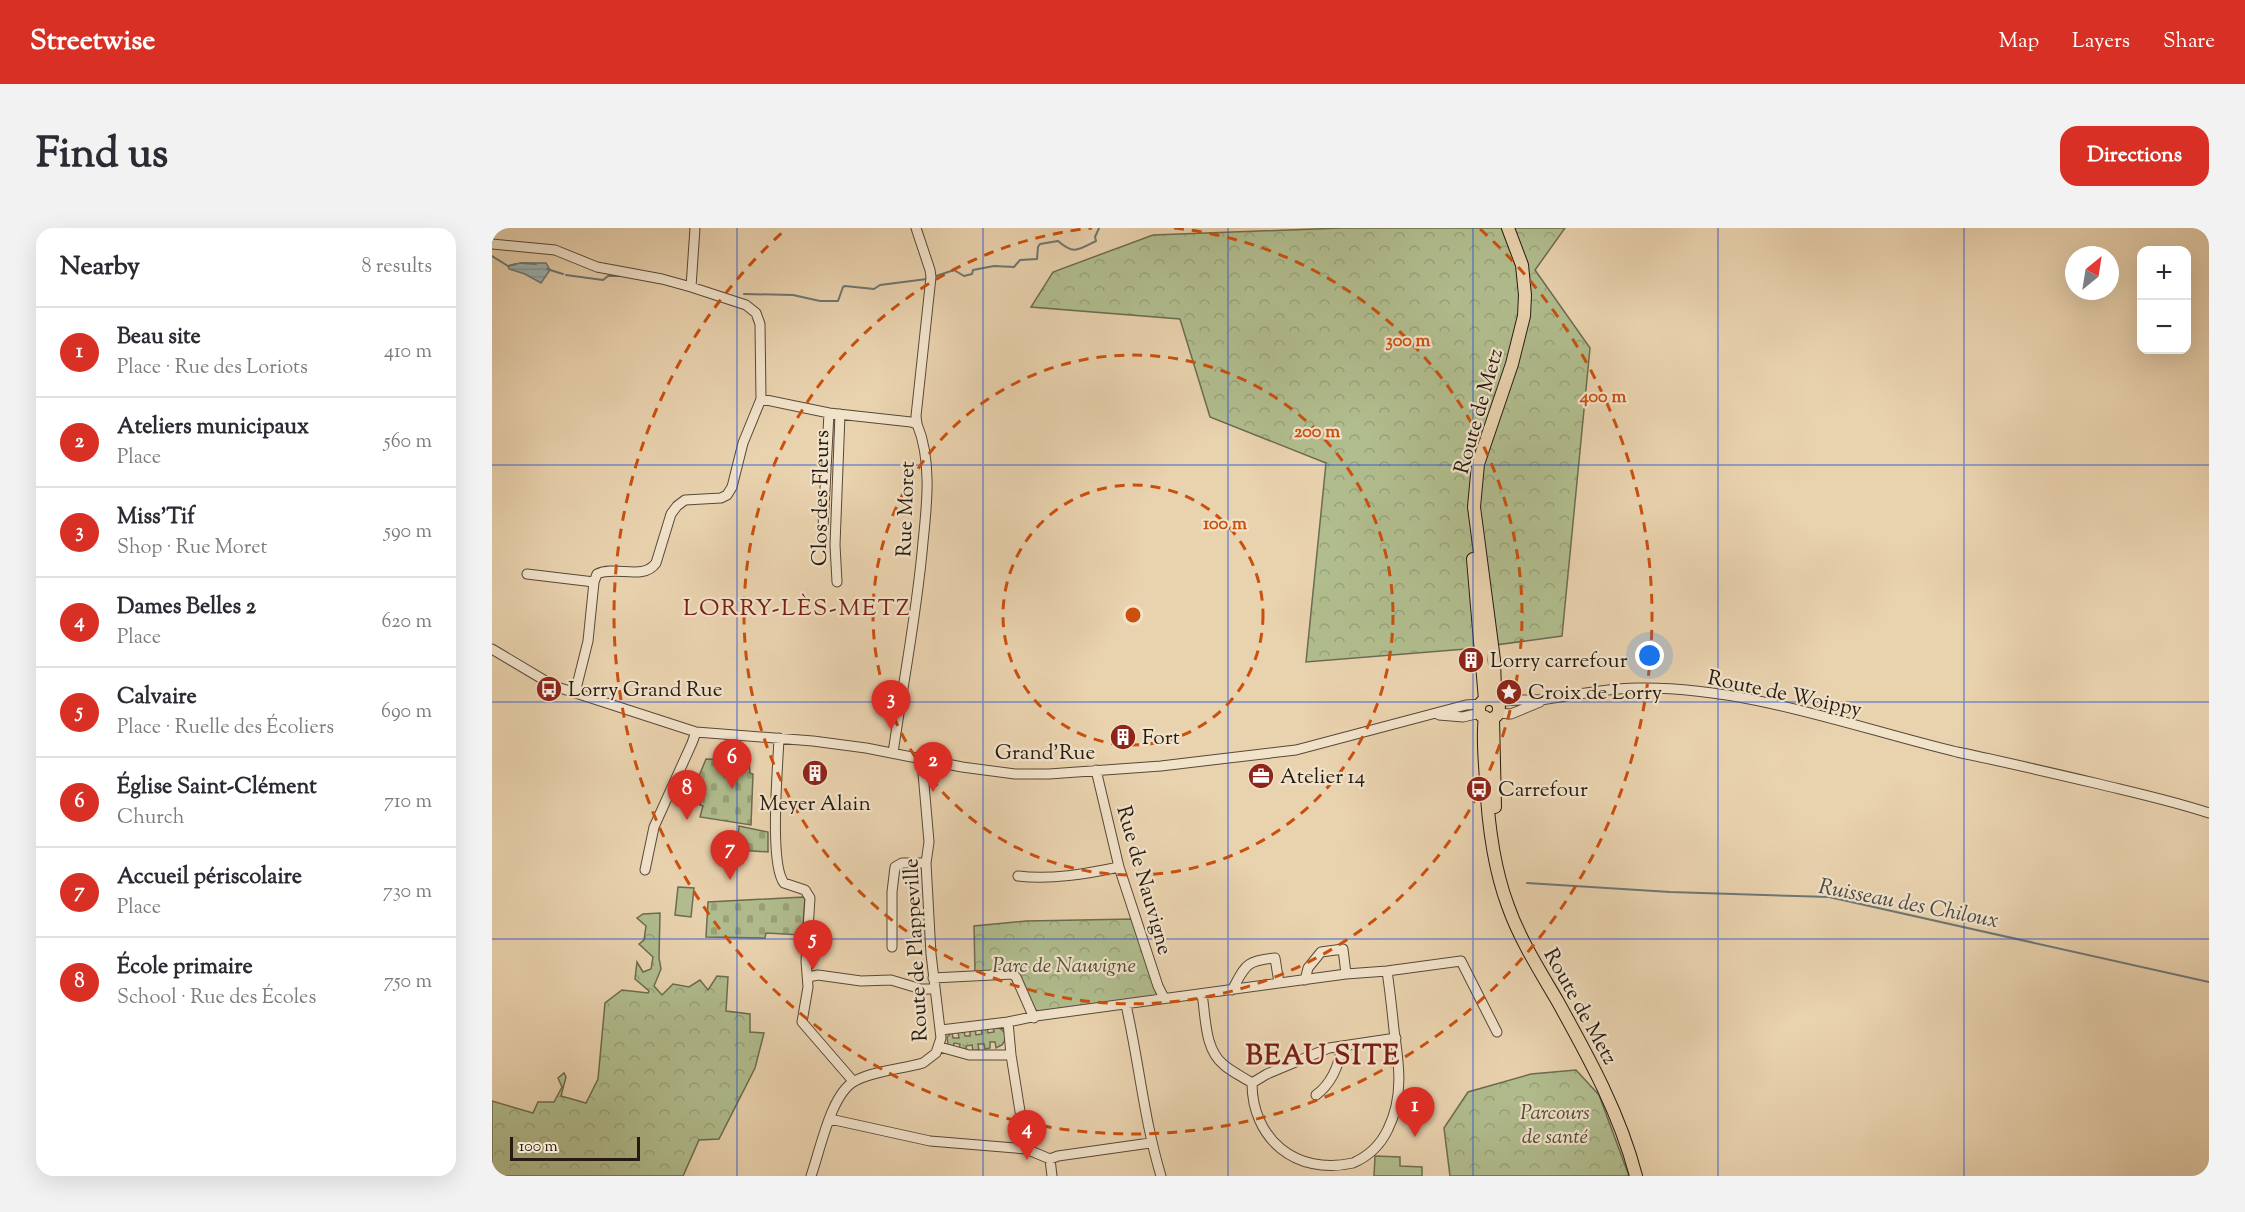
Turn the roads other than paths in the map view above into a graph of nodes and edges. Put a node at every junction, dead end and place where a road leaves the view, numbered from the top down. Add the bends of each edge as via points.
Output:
1 (695, 228) edge
2 (918, 228) edge
3 (1508, 228) edge
4 (492, 244) edge
5 (691, 287) junction
6 (761, 399) junction
7 (835, 413) junction
8 (917, 424) junction
9 (823, 527) dead end
10 (527, 574) dead end
11 (594, 582) junction
12 (837, 582) dead end
13 (492, 649) edge
14 (574, 693) junction
15 (1545, 700) junction
16 (1489, 708) junction
17 (1434, 714) junction
18 (691, 731) junction
19 (779, 738) junction
20 (893, 753) junction
21 (926, 760) junction
22 (1096, 770) junction
23 (2209, 813) edge
24 (926, 863) junction
25 (1119, 867) junction
26 (645, 870) dead end
27 (1018, 876) dead end
28 (892, 947) dead end
29 (1387, 971) junction
30 (1346, 974) junction
31 (808, 977) junction
32 (933, 978) junction
33 (1305, 980) junction
34 (1279, 983) junction
35 (935, 989) junction
36 (1232, 990) junction
37 (1202, 994) junction
38 (1164, 999) junction
39 (1126, 1005) junction
40 (1034, 1018) junction
41 (1008, 1022) junction
42 (941, 1030) junction
43 (1497, 1032) dead end
44 (1396, 1038) junction
45 (1342, 1046) junction
46 (940, 1047) junction
47 (1011, 1055) junction
48 (853, 1081) junction
49 (1252, 1083) junction
50 (1317, 1095) dead end
51 (830, 1119) junction
52 (1150, 1143) junction
53 (1026, 1149) junction
54 (1050, 1159) junction
55 (811, 1176) edge
56 (1052, 1176) edge
57 (1161, 1176) edge
58 (1636, 1176) edge

1 - 5 street
2 - 8 street, Rue Moret via 931,278
3 - 16 main road, Route de Metz via 1522,265 1524,316 1478,464 1474,507 1494,660 1494,692
4 - 5 street via 555,250 597,267
5 - 6 street via 746,304 756,313 760,324
6 - 7 street
6 - 11 street via 727,495 685,500 677,506 651,569 603,571
7 - 8 street
7 - 9 street
7 - 12 street, Clos des Fleurs
8 - 20 street, Rue Moret via 926,460 926,510 916,614
10 - 11 street
11 - 14 street via 588,641
13 - 14 street, Grand'Rue via 539,679
14 - 18 street, Grand'Rue
15 - 16 street, Route de Woippy via 1511,700
15 - 16 street, Route de Woippy via 1512,714
15 - 23 street, Route de Woippy via 1637,688 1735,697
16 - 17 street, Grand'Rue via 1466,705
16 - 17 street, Grand'Rue via 1463,717
16 - 58 main road, Route de Metz via 1495,853 1507,905 1606,1094
17 - 22 street, Grand'Rue via 1296,750
18 - 19 street, Grand'Rue
18 - 26 street via 693,743 654,827
19 - 20 street, Grand'Rue
19 - 31 street via 778,873 784,883 805,890 810,898
20 - 21 street, Grand'Rue
21 - 22 street, Grand'Rue via 995,773
21 - 24 street, Route de Plappeville via 923,773 930,842
22 - 25 street, Rue de Nauvigne
24 - 28 street via 902,863 896,867
24 - 32 street, Route de Plappeville
25 - 27 street via 1093,873
25 - 38 street, Rue de Nauvigne
29 - 30 street
29 - 43 street via 1461,961
29 - 44 street
30 - 33 street
30 - 33 street via 1342,949 1321,952 1308,968
31 - 35 street via 891,980
31 - 48 street via 802,1022
32 - 35 street, Route de Plappeville
32 - 40 street via 1012,974
33 - 34 street
34 - 36 street
34 - 36 street via 1275,958 1254,960
35 - 42 street, Route de Plappeville
36 - 37 street
37 - 38 street
37 - 49 street via 1213,1052 1224,1065
38 - 39 street
39 - 40 street
39 - 52 street
40 - 41 street
41 - 42 street
41 - 47 street
42 - 46 street, Route de Plappeville
44 - 45 street
44 - 49 street via 1400,1069 1389,1128 1370,1153 1336,1168 1324,1170 1296,1163 1274,1146 1258,1121
45 - 49 street via 1318,1052
45 - 50 street via 1340,1062
46 - 47 street via 969,1055
46 - 48 street, Route de Plappeville via 923,1064
47 - 53 street
48 - 51 street via 840,1094
51 - 53 street via 930,1141
51 - 55 street
52 - 54 street
52 - 57 street
53 - 54 street
54 - 56 street

